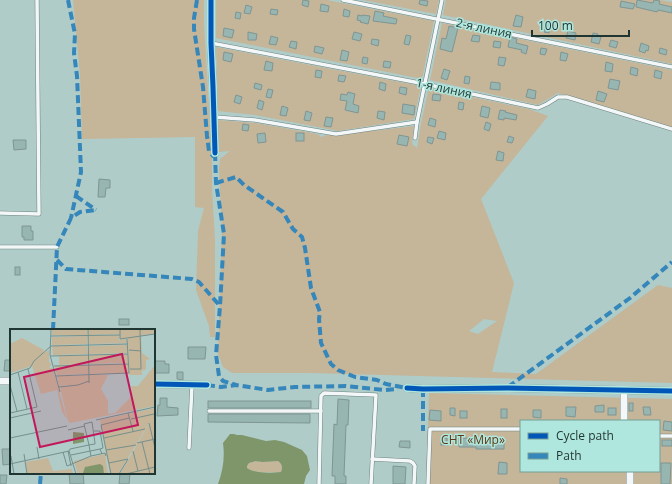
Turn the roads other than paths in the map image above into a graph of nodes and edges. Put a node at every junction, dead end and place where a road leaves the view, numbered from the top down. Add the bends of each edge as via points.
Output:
1 (37, 0) edge
2 (210, 0) edge
3 (343, 0) edge
4 (442, 0) edge
5 (439, 19) junction
6 (211, 43) junction
7 (672, 67) edge
8 (425, 84) junction
9 (214, 116) junction
10 (417, 122) junction
11 (672, 129) edge
12 (415, 138) dead end
13 (215, 153) dead end
14 (0, 213) edge
15 (0, 247) edge
16 (57, 247) dead end
17 (155, 384) edge
18 (192, 385) junction
19 (207, 385) dead end
20 (407, 388) dead end
21 (624, 390) junction
22 (672, 391) edge
23 (209, 411) dead end
24 (321, 411) junction
25 (624, 420) edge
26 (520, 429) edge
27 (660, 436) edge
28 (672, 436) edge
29 (189, 448) dead end
30 (372, 459) junction
31 (630, 472) edge
32 (319, 484) edge
33 (371, 484) edge
34 (414, 484) edge
35 (428, 484) edge
36 (630, 484) edge

1 - 14 lane via 39,214
2 - 6 street
3 - 5 lane, 2-я линия
4 - 5 lane
5 - 7 lane, 2-я линия
5 - 8 lane
6 - 8 lane, 1-я линия
6 - 9 street
8 - 10 lane
8 - 11 lane, 1-я линия via 538,108 558,97 567,97
9 - 10 lane via 255,120 336,134
9 - 13 street
10 - 12 lane
15 - 16 lane
17 - 18 street
18 - 19 street
18 - 29 lane
20 - 21 street
21 - 22 street
21 - 25 street
23 - 24 lane
24 - 30 lane via 321,396 324,393 376,395
24 - 32 lane
26 - 35 lane via 430,429
27 - 28 lane
30 - 33 lane
30 - 34 lane via 410,461 415,466
31 - 36 street

